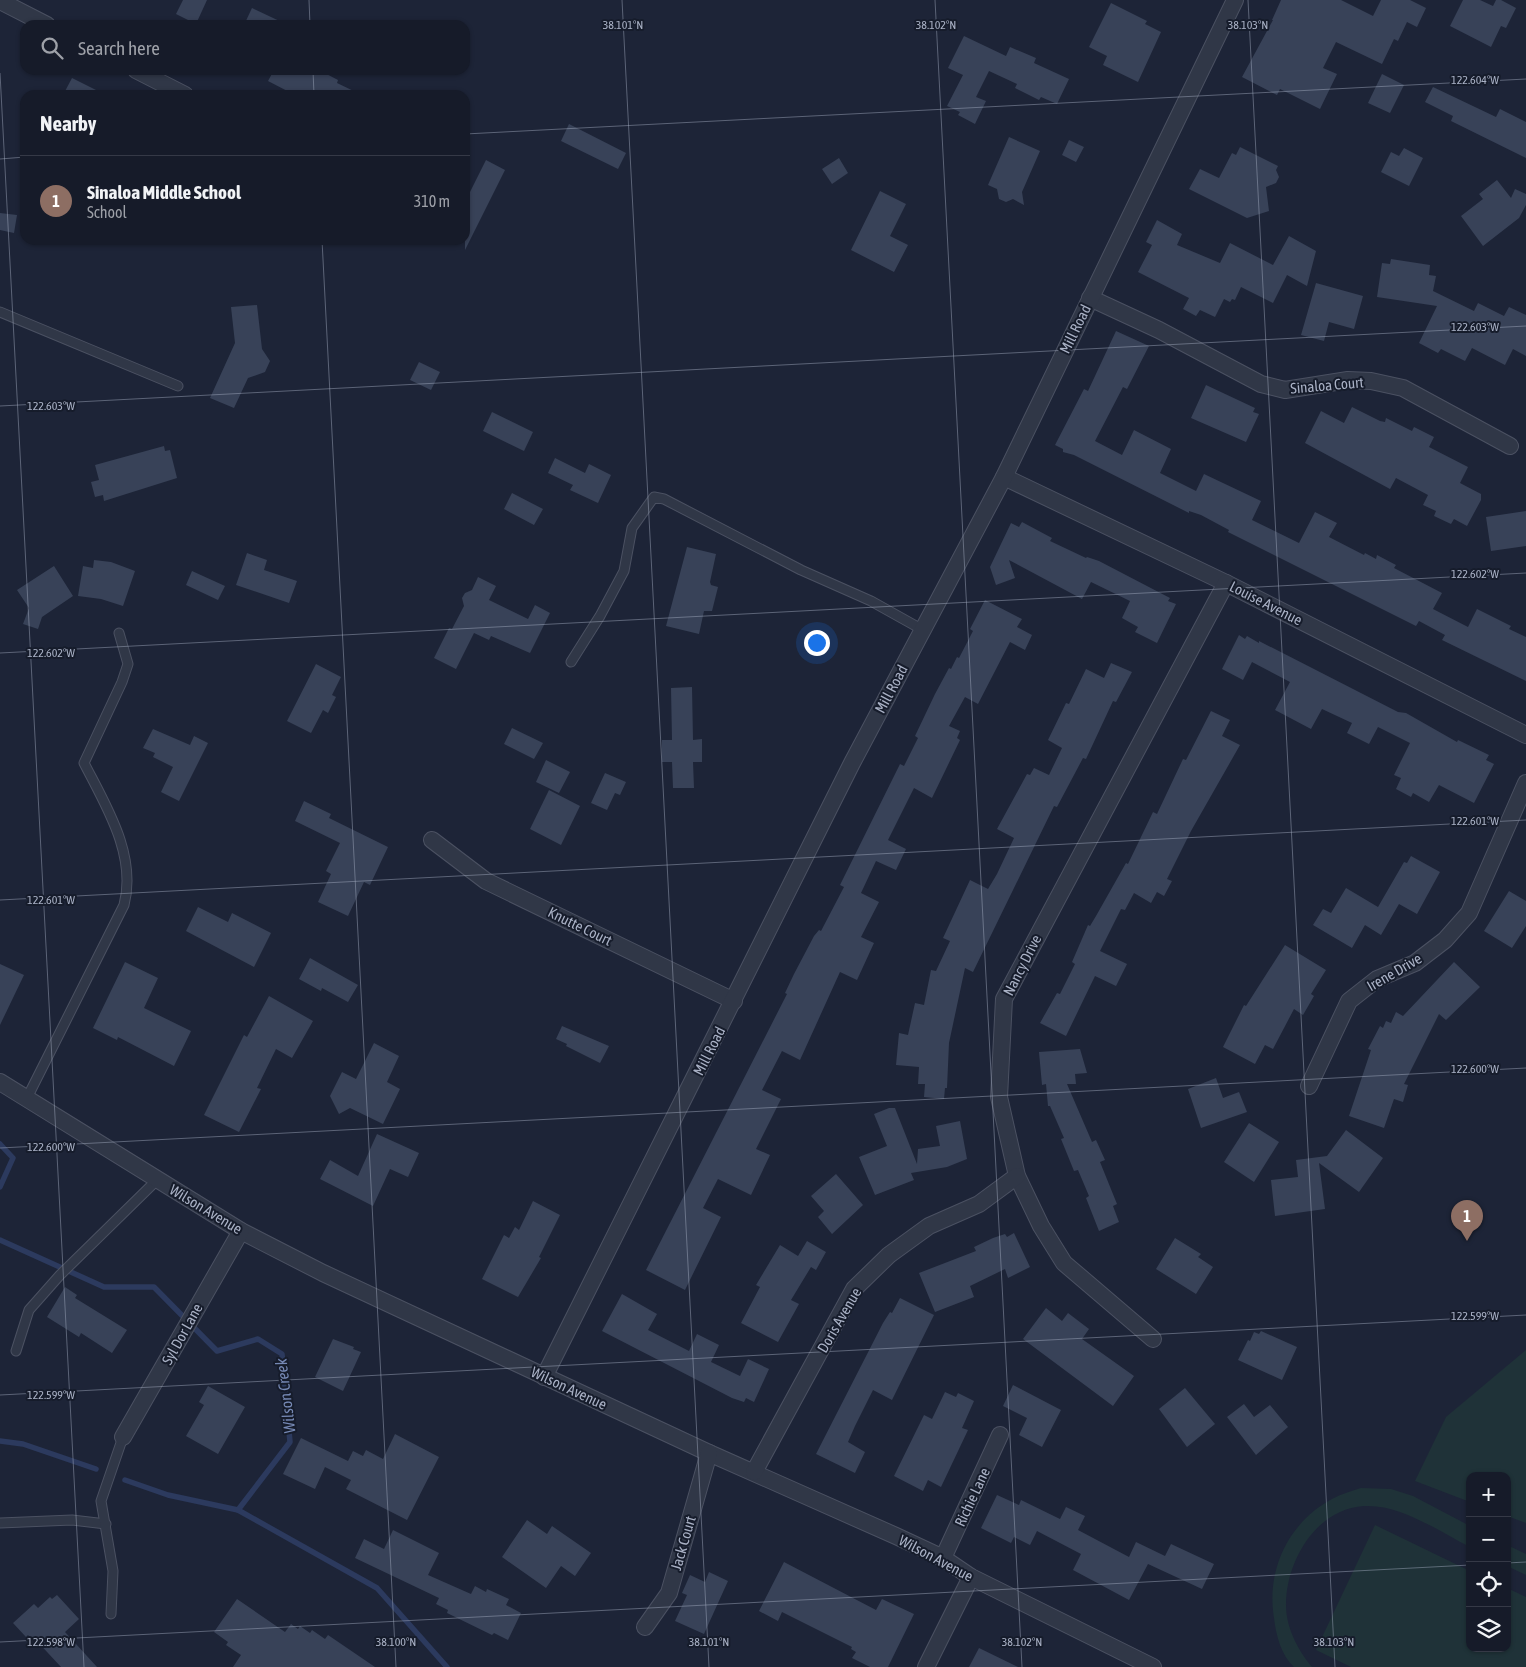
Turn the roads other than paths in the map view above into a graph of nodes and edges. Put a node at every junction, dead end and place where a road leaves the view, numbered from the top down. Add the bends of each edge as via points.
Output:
1 (1235, 0) edge
2 (0, 1) edge
3 (37, 20) edge
4 (146, 75) edge
5 (175, 90) edge
6 (1090, 298) junction
7 (0, 312) edge
8 (178, 386) dead end
9 (1510, 446) dead end
10 (1004, 477) junction
11 (1226, 583) junction
12 (923, 630) junction
13 (118, 633) dead end
14 (571, 662) dead end
15 (1526, 735) edge
16 (1526, 783) edge
17 (432, 840) dead end
18 (734, 1001) junction
19 (0, 1082) edge
20 (1309, 1086) dead end
21 (27, 1098) junction
22 (1018, 1176) junction
23 (158, 1179) junction
24 (241, 1231) junction
25 (1153, 1339) dead end
26 (16, 1350) dead end
27 (544, 1377) junction
28 (1000, 1435) dead end
29 (123, 1437) joint
30 (709, 1453) junction
31 (754, 1472) junction
32 (0, 1523) edge
33 (106, 1524) junction
34 (943, 1558) junction
35 (971, 1577) junction
36 (111, 1614) dead end
37 (645, 1627) dead end
38 (926, 1667) edge
39 (1153, 1667) edge

1 - 6 street, Mill Road
2 - 3 street
4 - 5 street
6 - 9 street, Sinaloa Court via 1261,384 1285,390 1348,380 1403,388
6 - 10 street, Mill Road
7 - 8 lane
10 - 11 street, Louise Avenue
10 - 12 street, Mill Road
11 - 15 street, Louise Avenue
11 - 22 street, Nancy Drive via 1004,998 999,1097
12 - 14 lane via 871,601 801,570 664,499 654,497 632,528 624,572
12 - 18 street, Mill Road via 852,763
13 - 21 lane via 128,664 84,763 119,832 129,888 124,905
16 - 20 street, Irene Drive via 1469,913 1445,940 1415,963 1377,979 1349,1000
17 - 18 street, Knutte Court via 486,881
18 - 27 street, Mill Road
19 - 21 street, Wilson Avenue
21 - 23 street, Wilson Avenue
22 - 25 street, Nancy Drive via 1041,1226 1064,1263
22 - 31 street, Doris Avenue via 979,1204 929,1226 889,1255 854,1289
23 - 24 street, Wilson Avenue
23 - 26 lane via 60,1275 30,1310
24 - 27 street, Wilson Avenue
24 - 29 street, Syl Dor Lane
27 - 30 street, Wilson Avenue
28 - 34 street, Richie Lane
29 - 33 lane via 101,1501
30 - 31 street, Wilson Avenue
30 - 37 street, Jack Court via 669,1593
31 - 34 street, Wilson Avenue
32 - 33 lane via 72,1520
33 - 36 lane via 113,1571
34 - 35 street, Wilson Avenue
35 - 38 street
35 - 39 street, Wilson Avenue

